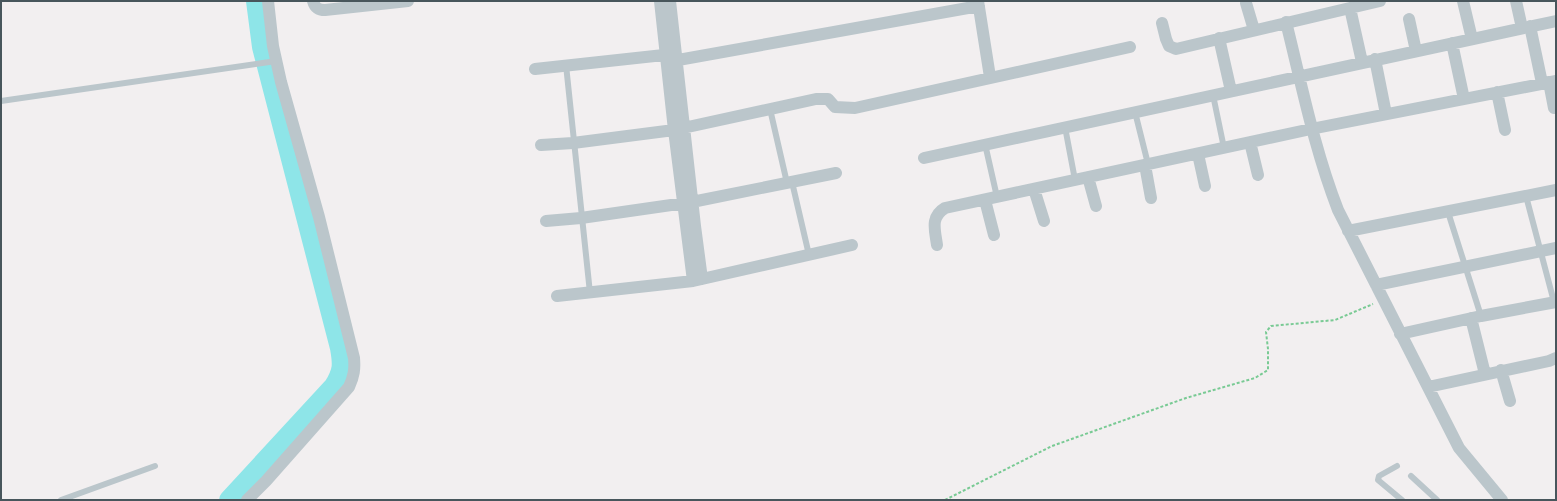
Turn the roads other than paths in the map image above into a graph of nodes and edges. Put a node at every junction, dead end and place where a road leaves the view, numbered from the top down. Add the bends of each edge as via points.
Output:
1 (268, 1) edge
2 (313, 1) edge
3 (408, 1) edge
4 (660, 1) edge
5 (670, 1) edge
6 (1380, 1) edge
7 (1463, 1) edge
8 (1516, 1) edge
9 (979, 3) edge
10 (1246, 3) dead end
11 (1350, 8) junction
12 (1409, 19) dead end
13 (1556, 21) edge
14 (1286, 22) junction
15 (1162, 23) dead end
16 (1526, 27) junction
17 (1254, 30) junction
18 (1219, 38) junction
19 (1472, 39) junction
20 (1452, 43) junction
21 (1130, 47) dead end
22 (1416, 50) junction
23 (671, 58) junction
24 (1375, 60) junction
25 (276, 61) junction
26 (1362, 62) junction
27 (566, 65) junction
28 (535, 68) dead end
29 (1299, 76) junction
30 (990, 77) junction
31 (1549, 82) edge
32 (1231, 90) junction
33 (1497, 92) junction
34 (1213, 94) junction
35 (1464, 99) junction
36 (1, 101) edge
37 (1554, 108) dead end
38 (770, 109) junction
39 (1135, 112) junction
40 (1386, 114) junction
41 (1065, 127) junction
42 (679, 129) junction
43 (1311, 129) junction
44 (1505, 130) dead end
45 (1250, 142) junction
46 (573, 143) junction
47 (985, 144) junction
48 (541, 145) dead end
49 (1224, 148) junction
50 (1198, 154) junction
51 (924, 158) dead end
52 (1146, 165) junction
53 (836, 173) dead end
54 (1258, 175) dead end
55 (1088, 177) junction
56 (1075, 180) junction
57 (789, 182) junction
58 (1205, 186) dead end
59 (1034, 189) junction
60 (1556, 190) edge
61 (1526, 196) junction
62 (997, 197) junction
63 (1152, 198) dead end
64 (985, 200) junction
65 (688, 203) junction
66 (1096, 206) dead end
67 (1448, 212) junction
68 (581, 218) junction
69 (546, 221) dead end
70 (1044, 221) dead end
71 (1348, 231) junction
72 (994, 234) dead end
73 (852, 245) dead end
74 (937, 245) dead end
75 (1556, 248) edge
76 (1540, 252) junction
77 (809, 255) junction
78 (1466, 267) junction
79 (698, 280) junction
80 (1376, 285) junction
81 (590, 293) junction
82 (557, 296) dead end
83 (1555, 305) edge
84 (1476, 317) junction
85 (1400, 334) junction
86 (1556, 358) edge
87 (1501, 370) junction
88 (1485, 374) junction
89 (1428, 387) junction
90 (1510, 401) dead end
91 (155, 466) dead end
92 (1397, 466) dead end
93 (1412, 476) dead end
94 (62, 500) edge
95 (247, 500) edge
96 (1402, 500) edge
97 (1437, 500) edge
98 (1502, 500) edge

1 - 25 street
2 - 3 street via 320,10
4 - 23 street
5 - 23 street
6 - 11 street
7 - 19 street
8 - 16 street
9 - 23 street
9 - 30 street
10 - 17 street
11 - 14 street
11 - 26 street
12 - 22 street
13 - 16 street
14 - 17 street
14 - 29 street
15 - 18 street via 1169,46 1176,49
16 - 19 street
16 - 31 street
17 - 18 street
18 - 32 street
19 - 20 street
20 - 22 street
20 - 35 street
21 - 30 street
22 - 24 street
23 - 27 street
23 - 42 street
24 - 26 street
24 - 40 street
25 - 36 lane
25 - 95 street via 319,218 355,368 349,387
26 - 29 street
27 - 28 street
27 - 46 lane
29 - 32 street
29 - 43 street
30 - 38 street via 855,108 835,107 828,99 823,98
31 - 33 street
31 - 37 street
32 - 34 street
33 - 35 street
33 - 44 street
34 - 39 street
34 - 49 lane
35 - 40 street
38 - 42 street
38 - 57 lane
39 - 41 street
39 - 52 lane
40 - 43 street
41 - 47 street
41 - 56 lane
42 - 46 street
42 - 65 street
43 - 45 street
43 - 71 street via 1326,180
45 - 49 street
45 - 54 street
46 - 48 street
46 - 68 lane
47 - 51 street
47 - 62 lane
49 - 50 street
50 - 52 street
50 - 58 street
52 - 55 street
52 - 63 street
53 - 57 street
55 - 56 street
55 - 66 street
56 - 59 street
57 - 65 street
57 - 77 lane
59 - 62 street
59 - 70 street
60 - 61 street
61 - 67 street
61 - 76 lane
62 - 64 street
64 - 72 street
64 - 74 street via 940,211 934,224
65 - 68 street
65 - 79 street
67 - 71 street
67 - 78 lane
68 - 69 street
68 - 81 lane
71 - 80 street
73 - 77 street
75 - 76 street
76 - 78 street
76 - 83 lane
77 - 79 street
78 - 80 street
78 - 84 lane
79 - 81 street
80 - 85 street
81 - 82 street
83 - 84 street
84 - 85 street
84 - 88 street
85 - 89 street
86 - 87 street
87 - 88 street
87 - 90 street
88 - 89 street
89 - 98 street via 1459,448
91 - 94 lane
92 - 96 lane via 1379,476 1378,480
93 - 97 lane

